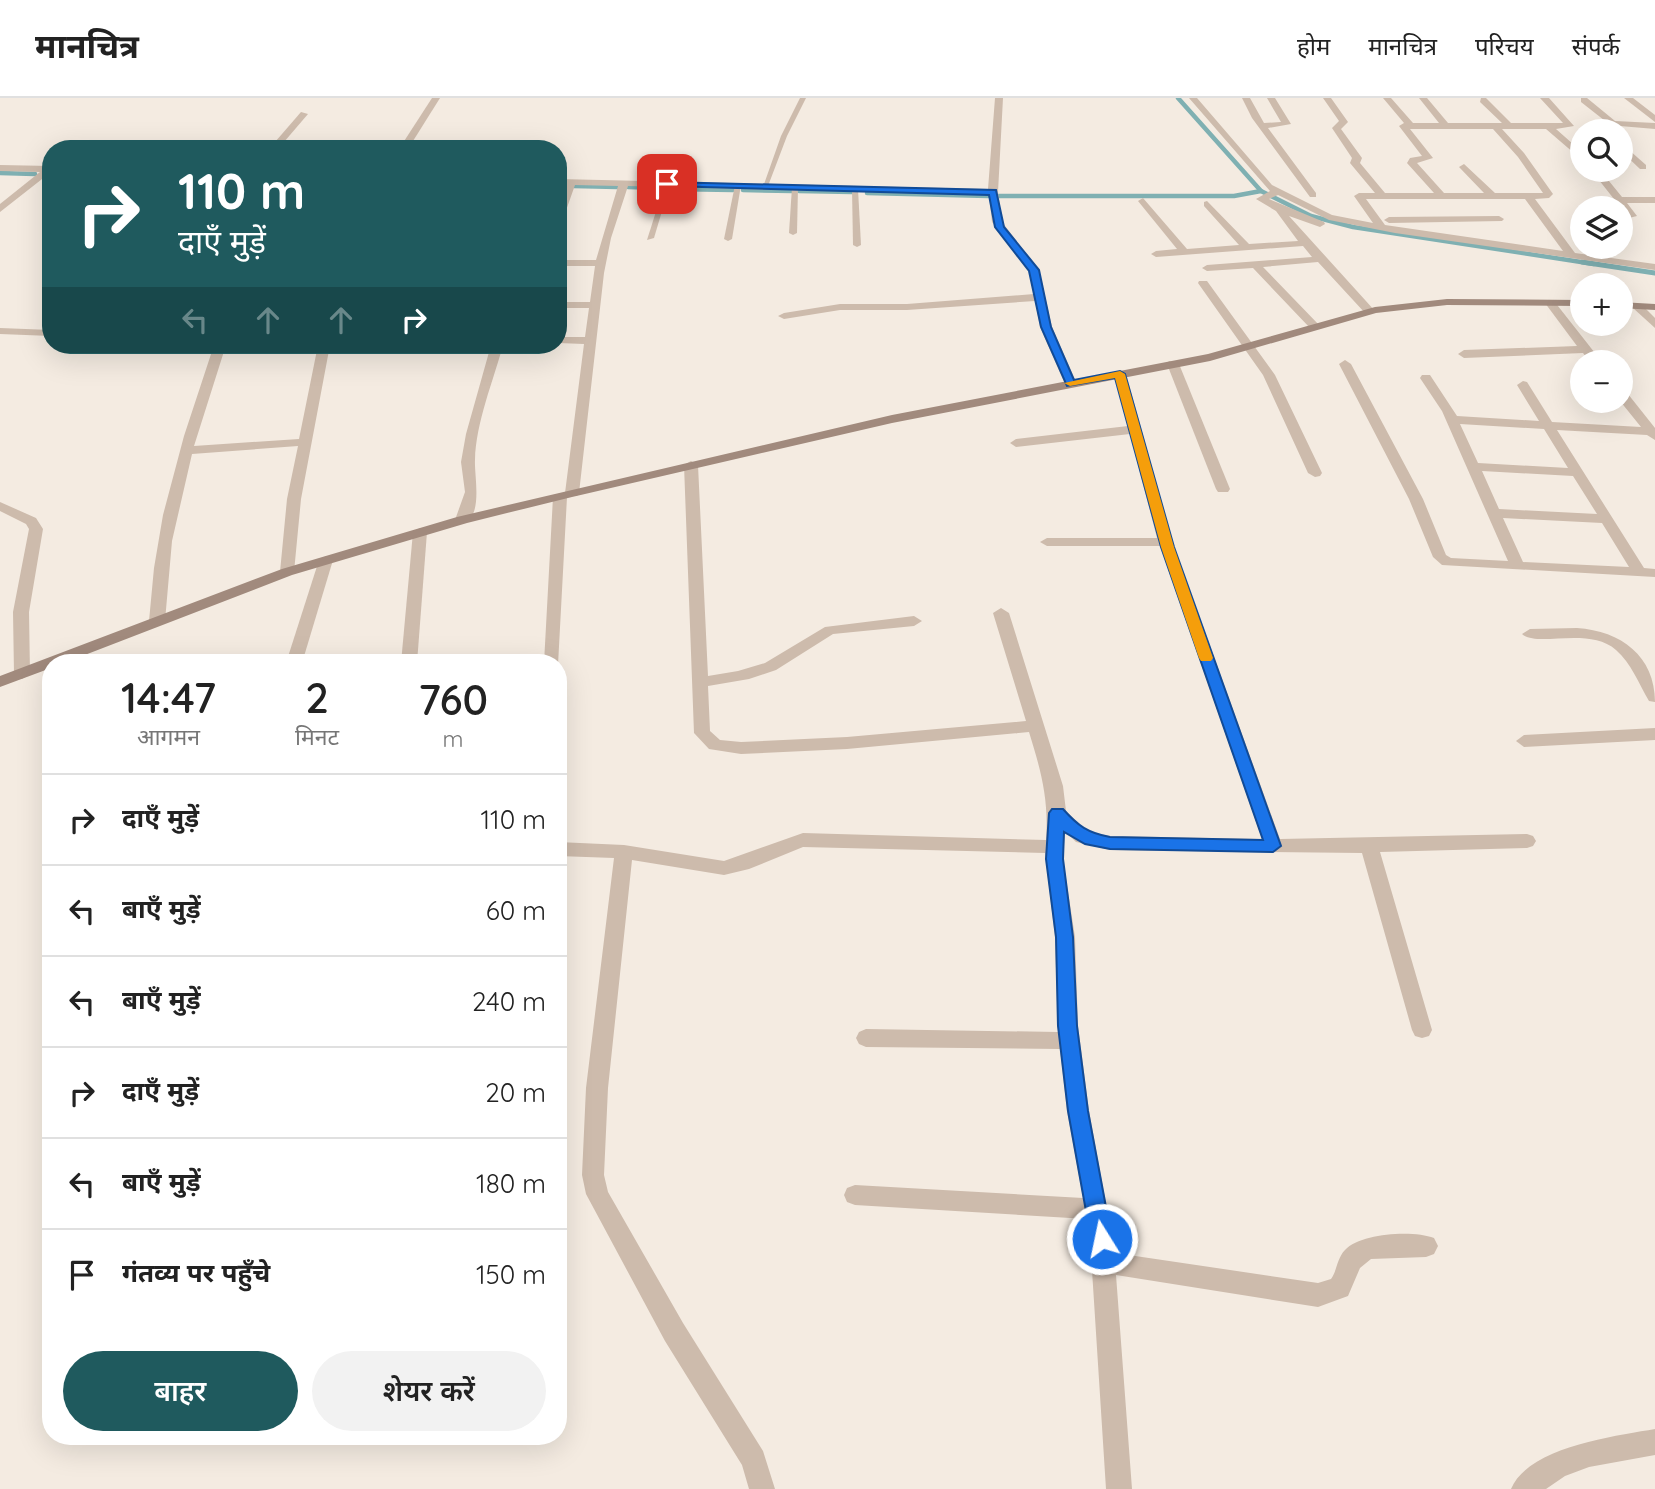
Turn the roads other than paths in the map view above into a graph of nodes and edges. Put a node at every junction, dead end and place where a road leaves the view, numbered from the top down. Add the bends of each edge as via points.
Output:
1 (436, 98) edge
2 (803, 98) edge
3 (999, 98) edge
4 (1193, 98) edge
5 (1246, 98) edge
6 (1271, 98) edge
7 (1327, 98) edge
8 (1387, 98) edge
9 (1423, 98) edge
10 (1544, 98) edge
11 (1628, 98) edge
12 (1483, 100) dead end
13 (1584, 100) dead end
14 (304, 114) dead end
15 (1607, 119) edge
16 (1655, 119) edge
17 (1633, 124) edge
18 (1262, 125) junction
19 (1410, 125) junction
20 (1446, 126) junction
21 (1655, 126) edge
22 (1496, 127) junction
23 (1510, 127) junction
24 (1549, 127) junction
25 (280, 140) edge
26 (409, 140) edge
27 (1570, 146) edge
28 (1633, 157) edge
29 (1464, 167) dead end
30 (1643, 167) dead end
31 (0, 168) edge
32 (42, 169) edge
33 (42, 175) edge
34 (567, 182) edge
35 (572, 182) junction
36 (1605, 182) edge
37 (624, 183) junction
38 (667, 184) junction
39 (738, 186) junction
40 (765, 186) junction
41 (795, 187) junction
42 (855, 189) junction
43 (993, 192) junction
44 (1271, 194) junction
45 (1381, 194) junction
46 (1440, 194) junction
47 (567, 195) edge
48 (1313, 195) dead end
49 (1492, 196) junction
50 (1616, 196) edge
51 (1529, 197) junction
52 (1650, 200) edge
53 (1143, 201) dead end
54 (1208, 204) dead end
55 (0, 209) edge
56 (1279, 209) junction
57 (1655, 210) edge
58 (1499, 219) dead end
59 (1418, 220) junction
60 (1378, 224) junction
61 (793, 233) dead end
62 (1429, 234) junction
63 (650, 238) dead end
64 (727, 239) dead end
65 (1306, 243) junction
66 (857, 245) dead end
67 (1246, 247) junction
68 (1184, 251) junction
69 (1570, 251) edge
70 (1156, 254) dead end
71 (1570, 254) edge
72 (1321, 259) junction
73 (1604, 259) edge
74 (567, 263) edge
75 (601, 263) junction
76 (1255, 264) junction
77 (1655, 267) edge
78 (1207, 268) dead end
79 (1655, 277) edge
80 (1203, 283) dead end
81 (1039, 297) junction
82 (1550, 303) junction
83 (1570, 303) edge
84 (567, 305) edge
85 (596, 305) junction
86 (1633, 306) edge
87 (1637, 306) junction
88 (1655, 307) edge
89 (1369, 311) junction
90 (784, 316) dead end
91 (1655, 325) edge
92 (1314, 326) junction
93 (0, 331) edge
94 (42, 332) edge
95 (567, 340) edge
96 (592, 341) junction
97 (1250, 346) junction
98 (1586, 349) joint
99 (216, 354) edge
100 (322, 354) edge
101 (495, 354) edge
102 (1464, 354) dead end
103 (1173, 364) junction
104 (1345, 364) dead end
105 (1120, 374) junction
106 (1426, 378) dead end
107 (1070, 384) junction
108 (1523, 385) dead end
109 (1633, 408) edge
110 (1452, 420) junction
111 (1548, 425) junction
112 (1136, 429) junction
113 (1653, 433) edge
114 (306, 442) junction
115 (1016, 443) dead end
116 (188, 450) junction
117 (691, 465) junction
118 (1473, 467) junction
119 (1577, 472) junction
120 (1315, 473) dead end
121 (1223, 489) dead end
122 (566, 495) junction
123 (0, 506) edge
124 (1492, 513) junction
125 (1606, 519) junction
126 (462, 520) junction
127 (420, 532) junction
128 (1048, 542) dead end
129 (1166, 542) junction
130 (326, 561) junction
131 (1518, 566) junction
132 (287, 572) junction
133 (1640, 573) junction
134 (1655, 573) edge
135 (1001, 613) dead end
136 (157, 621) junction
137 (914, 621) dead end
138 (1530, 634) dead end
139 (73, 654) edge
140 (297, 654) edge
141 (410, 654) edge
142 (553, 654) edge
143 (42, 666) edge
144 (22, 674) junction
145 (0, 682) edge
146 (701, 682) junction
147 (1655, 697) edge
148 (1035, 726) junction
149 (1655, 734) edge
150 (1524, 741) dead end
151 (1057, 813) junction
152 (1527, 841) dead end
153 (1273, 846) junction
154 (1368, 846) junction
155 (1054, 847) junction
156 (567, 849) edge
157 (624, 852) junction
158 (1422, 1030) dead end
159 (866, 1038) dead end
160 (1070, 1041) junction
161 (855, 1195) dead end
162 (1096, 1209) junction
163 (1426, 1246) dead end
164 (1103, 1262) junction
165 (1655, 1442) edge
166 (762, 1489) edge
167 (1119, 1489) edge
168 (1524, 1489) edge

1 - 26 street
2 - 40 lane
3 - 43 street
4 - 44 street
5 - 18 street
6 - 18 street via 1287,124
7 - 45 street via 1344,124 1336,128
8 - 19 street
9 - 20 street
10 - 24 street via 1570,126
11 - 16 street
12 - 23 street
13 - 15 street
14 - 25 street
17 - 21 street
18 - 48 street
19 - 20 street
19 - 46 street via 1403,127 1428,159 1411,161
20 - 22 street
22 - 23 street
22 - 51 street via 1548,194
23 - 24 street
24 - 27 street
28 - 30 street
29 - 49 street
31 - 32 street
33 - 55 street
34 - 35 street
35 - 37 street
35 - 47 street
36 - 50 street
37 - 38 street
37 - 75 street
38 - 39 street
38 - 63 lane
39 - 40 street
39 - 64 lane
40 - 41 street
41 - 42 street
41 - 61 lane
42 - 43 street
42 - 66 lane
43 - 81 street via 999,227 1034,270
44 - 56 street via 1263,201
44 - 60 street via 1329,216
45 - 46 street
45 - 60 street via 1359,196
46 - 49 street
49 - 51 street
51 - 69 street
52 - 57 street
53 - 68 street
54 - 67 street
56 - 65 street
56 - 79 street via 1356,233
58 - 59 street
59 - 60 street
59 - 62 street
60 - 62 street
62 - 71 street
65 - 67 street
65 - 72 street
67 - 68 street
68 - 70 street
72 - 76 street
72 - 89 street
73 - 77 street
74 - 75 street
75 - 85 street
76 - 78 street
76 - 92 street
80 - 97 street
81 - 90 street via 840,307
81 - 107 street via 1052,348
82 - 83 street
82 - 89 street via 1447,302
82 - 98 street
84 - 85 street
85 - 96 street
86 - 87 street
87 - 88 street
87 - 91 street
89 - 92 street
92 - 97 street
93 - 94 street
95 - 96 street
96 - 122 street
97 - 103 street
97 - 120 street via 1269,375
98 - 102 street
99 - 116 street
100 - 114 street
101 - 126 street via 472,434 468,462 471,502
103 - 105 street
103 - 121 street
104 - 131 street via 1416,499 1440,557 1456,565
105 - 107 street
105 - 112 street
106 - 110 street
107 - 117 street
108 - 111 street
109 - 113 street
110 - 111 street
110 - 118 street
111 - 113 street
111 - 119 street
112 - 115 street
112 - 129 street
114 - 116 street
114 - 132 street
116 - 136 street via 157,590
117 - 122 street
117 - 146 street
118 - 119 street
118 - 124 street
119 - 125 street
122 - 126 street
122 - 142 street
123 - 144 street via 31,521 36,529 21,612
124 - 125 street
124 - 131 street
125 - 133 street
126 - 127 street
127 - 130 street
127 - 141 street
128 - 129 street
129 - 153 street
130 - 132 street
130 - 140 street
131 - 133 street
132 - 136 street
133 - 134 street
135 - 148 street
136 - 139 street
137 - 146 street via 830,630 762,671
138 - 147 street via 1610,639 1622,647
143 - 144 street
144 - 145 street
146 - 148 street via 702,733 715,745 847,743
148 - 151 street via 1054,786
149 - 150 street
151 - 153 street via 1073,831 1110,843
151 - 155 street
152 - 154 street
153 - 154 street
154 - 158 street
155 - 157 street via 803,840 724,868
155 - 160 street via 1065,937
156 - 157 street
157 - 166 street via 597,1088 593,1175 597,1194 674,1332 754,1460
159 - 160 street
160 - 162 street
161 - 162 street
162 - 164 street
163 - 164 street via 1363,1251 1335,1293 1318,1295
164 - 167 street
165 - 168 street via 1588,1454 1557,1465

